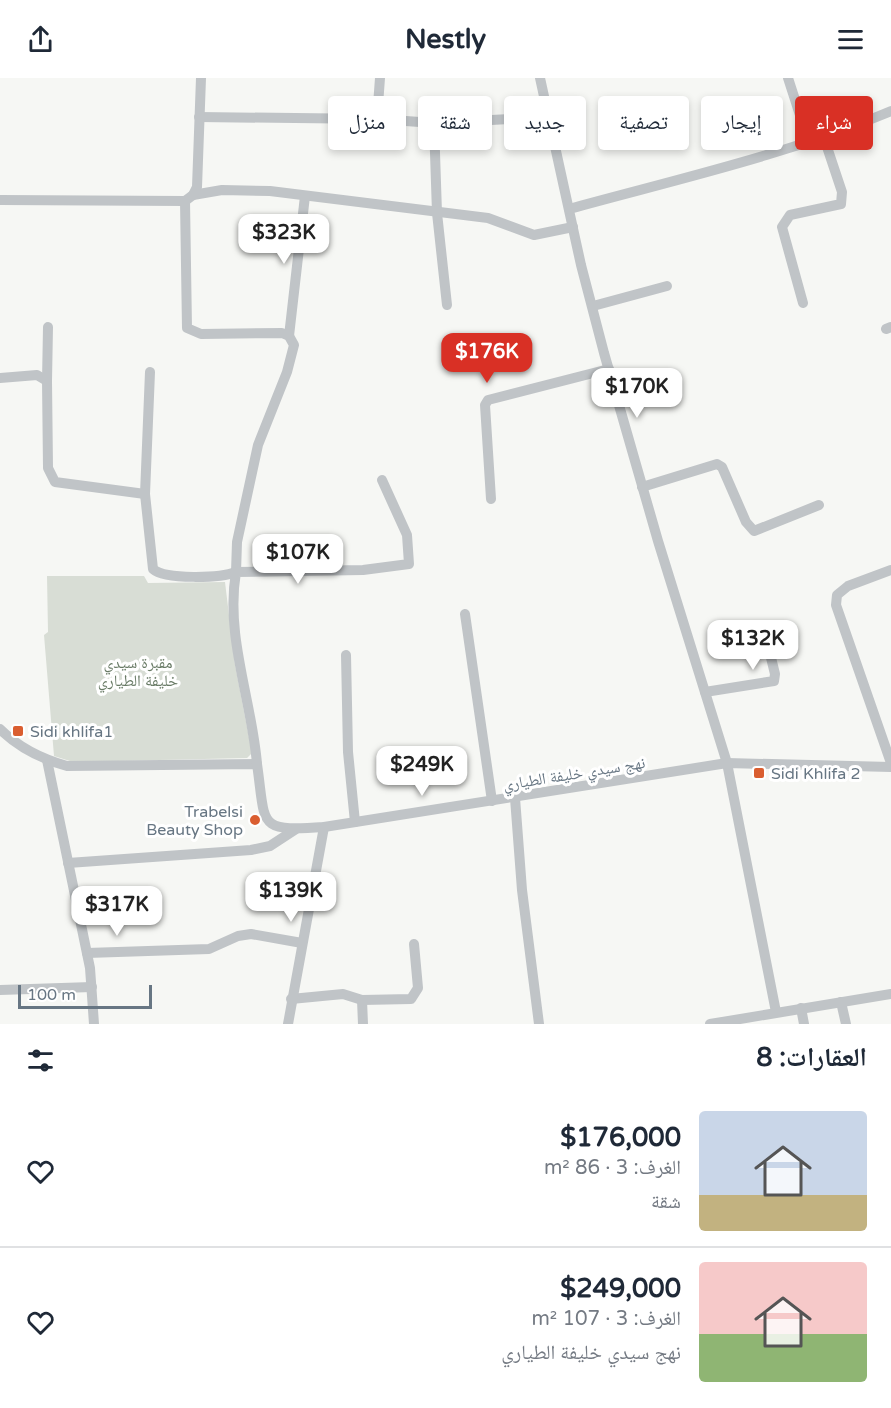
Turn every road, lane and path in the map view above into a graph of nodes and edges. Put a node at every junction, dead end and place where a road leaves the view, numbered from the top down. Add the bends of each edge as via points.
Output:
1 (201, 78) edge
2 (380, 78) edge
3 (540, 78) edge
4 (788, 78) edge
5 (379, 96) edge
6 (543, 96) edge
7 (795, 100) edge
8 (891, 111) edge
9 (199, 117) junction
10 (328, 118) edge
11 (873, 118) edge
12 (795, 148) edge
13 (435, 150) edge
14 (555, 150) edge
15 (828, 150) edge
16 (305, 196) junction
17 (189, 198) junction
18 (0, 200) edge
19 (569, 209) junction
20 (437, 213) junction
21 (573, 228) junction
22 (667, 286) dead end
23 (803, 303) dead end
24 (447, 305) dead end
25 (593, 306) junction
26 (48, 327) dead end
27 (289, 336) junction
28 (609, 369) junction
29 (150, 372) dead end
30 (0, 378) edge
31 (47, 381) junction
32 (382, 480) dead end
33 (642, 487) junction
34 (145, 494) junction
35 (491, 498) dead end
36 (819, 505) dead end
37 (891, 570) edge
38 (236, 572) junction
39 (465, 614) dead end
40 (763, 625) dead end
41 (346, 655) dead end
42 (705, 692) junction
43 (0, 729) edge
44 (47, 760) junction
45 (891, 762) edge
46 (727, 763) junction
47 (257, 764) junction
48 (891, 767) edge
49 (515, 798) junction
50 (492, 801) junction
51 (355, 822) junction
52 (324, 827) junction
53 (298, 828) junction
54 (68, 863) junction
55 (302, 943) junction
56 (414, 944) dead end
57 (87, 954) junction
58 (92, 987) junction
59 (0, 990) edge
60 (891, 994) edge
61 (291, 999) junction
62 (362, 1000) junction
63 (841, 1002) junction
64 (801, 1008) junction
65 (776, 1012) junction
66 (94, 1024) edge
67 (288, 1024) edge
68 (363, 1024) edge
69 (538, 1024) edge
70 (710, 1024) edge
71 (804, 1024) edge
72 (846, 1024) edge

1 - 9 street
2 - 5 street
3 - 6 street
4 - 7 street
8 - 11 street
9 - 10 street
9 - 17 street via 198,183
12 - 19 street
13 - 20 street
14 - 19 street
15 - 23 street via 843,201 790,215 782,227
16 - 17 street via 215,190
16 - 20 street
16 - 27 street, نهج سيدي خليفة الطياري
17 - 18 street
17 - 27 street via 187,328 201,334
19 - 21 street
20 - 21 street via 488,218 534,235
20 - 24 street
21 - 25 street
22 - 25 street
25 - 28 street
26 - 31 street
27 - 38 street, نهج سيدي خليفة الطياري via 293,351 258,445 237,542
28 - 33 street
28 - 35 street via 488,400 485,405
29 - 34 street
30 - 31 street via 37,375
31 - 34 street via 51,478 63,484
32 - 38 street via 407,535 409,564 363,570
33 - 36 street via 717,464 754,531
33 - 42 street
34 - 38 street via 151,562 158,573
37 - 45 street via 848,586 837,595 836,604
38 - 47 street, نهج سيدي خليفة الطياري via 238,651
39 - 50 street
40 - 42 street via 774,681
41 - 51 street via 348,752
42 - 46 street
43 - 44 street via 12,741
44 - 47 street via 86,767
44 - 54 street
46 - 48 street, نهج سيدي خليفة الطياري
46 - 49 street, نهج سيدي خليفة الطياري
46 - 65 street
47 - 53 street, نهج سيدي خليفة الطياري via 266,818 275,827
49 - 50 street, نهج سيدي خليفة الطياري
49 - 69 street
50 - 51 street, نهج سيدي خليفة الطياري
51 - 52 street, نهج سيدي خليفة الطياري
52 - 53 street, نهج سيدي خليفة الطياري
52 - 55 street
53 - 54 street via 270,846 251,850
54 - 57 street
55 - 57 street via 251,934 209,949
55 - 61 street
56 - 62 street via 418,988 415,996
57 - 58 street
58 - 59 street
58 - 66 street
60 - 63 street
61 - 62 street via 343,994
61 - 67 street
62 - 68 street
63 - 64 street
63 - 72 street
64 - 65 street
64 - 71 street
65 - 70 street

